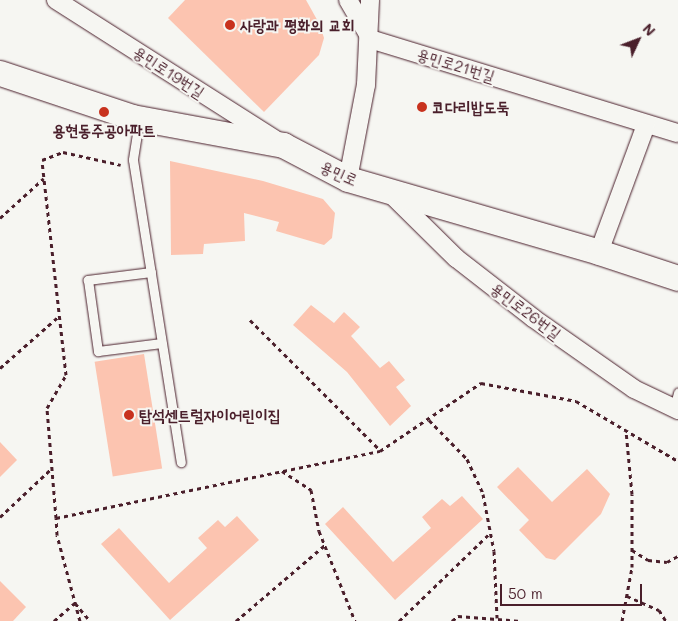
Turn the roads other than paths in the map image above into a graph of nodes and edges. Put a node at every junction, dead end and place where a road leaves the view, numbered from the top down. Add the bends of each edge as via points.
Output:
1 (56, 0) edge
2 (348, 0) edge
3 (370, 0) edge
4 (370, 39) junction
5 (0, 74) edge
6 (140, 118) junction
7 (646, 125) junction
8 (678, 133) edge
9 (283, 145) junction
10 (348, 179) junction
11 (389, 191) junction
12 (599, 252) junction
13 (151, 272) junction
14 (678, 278) edge
15 (162, 343) junction
16 (677, 404) edge
17 (181, 462) dead end

1 - 9 street, 용민로19번길
2 - 4 street
3 - 4 street
4 - 7 street, 용민로21번길
4 - 10 street via 366,85
5 - 6 street, 용민로
6 - 9 street, 용민로
6 - 13 lane via 134,168
7 - 8 street, 용민로21번길
7 - 12 street
9 - 10 street, 용민로
10 - 11 street, 용민로
11 - 12 street, 용민로
11 - 16 street, 용민로26번길 via 456,258 533,318 634,389
12 - 14 street, 용민로
13 - 15 lane
13 - 15 lane via 88,280 98,351
15 - 17 lane

